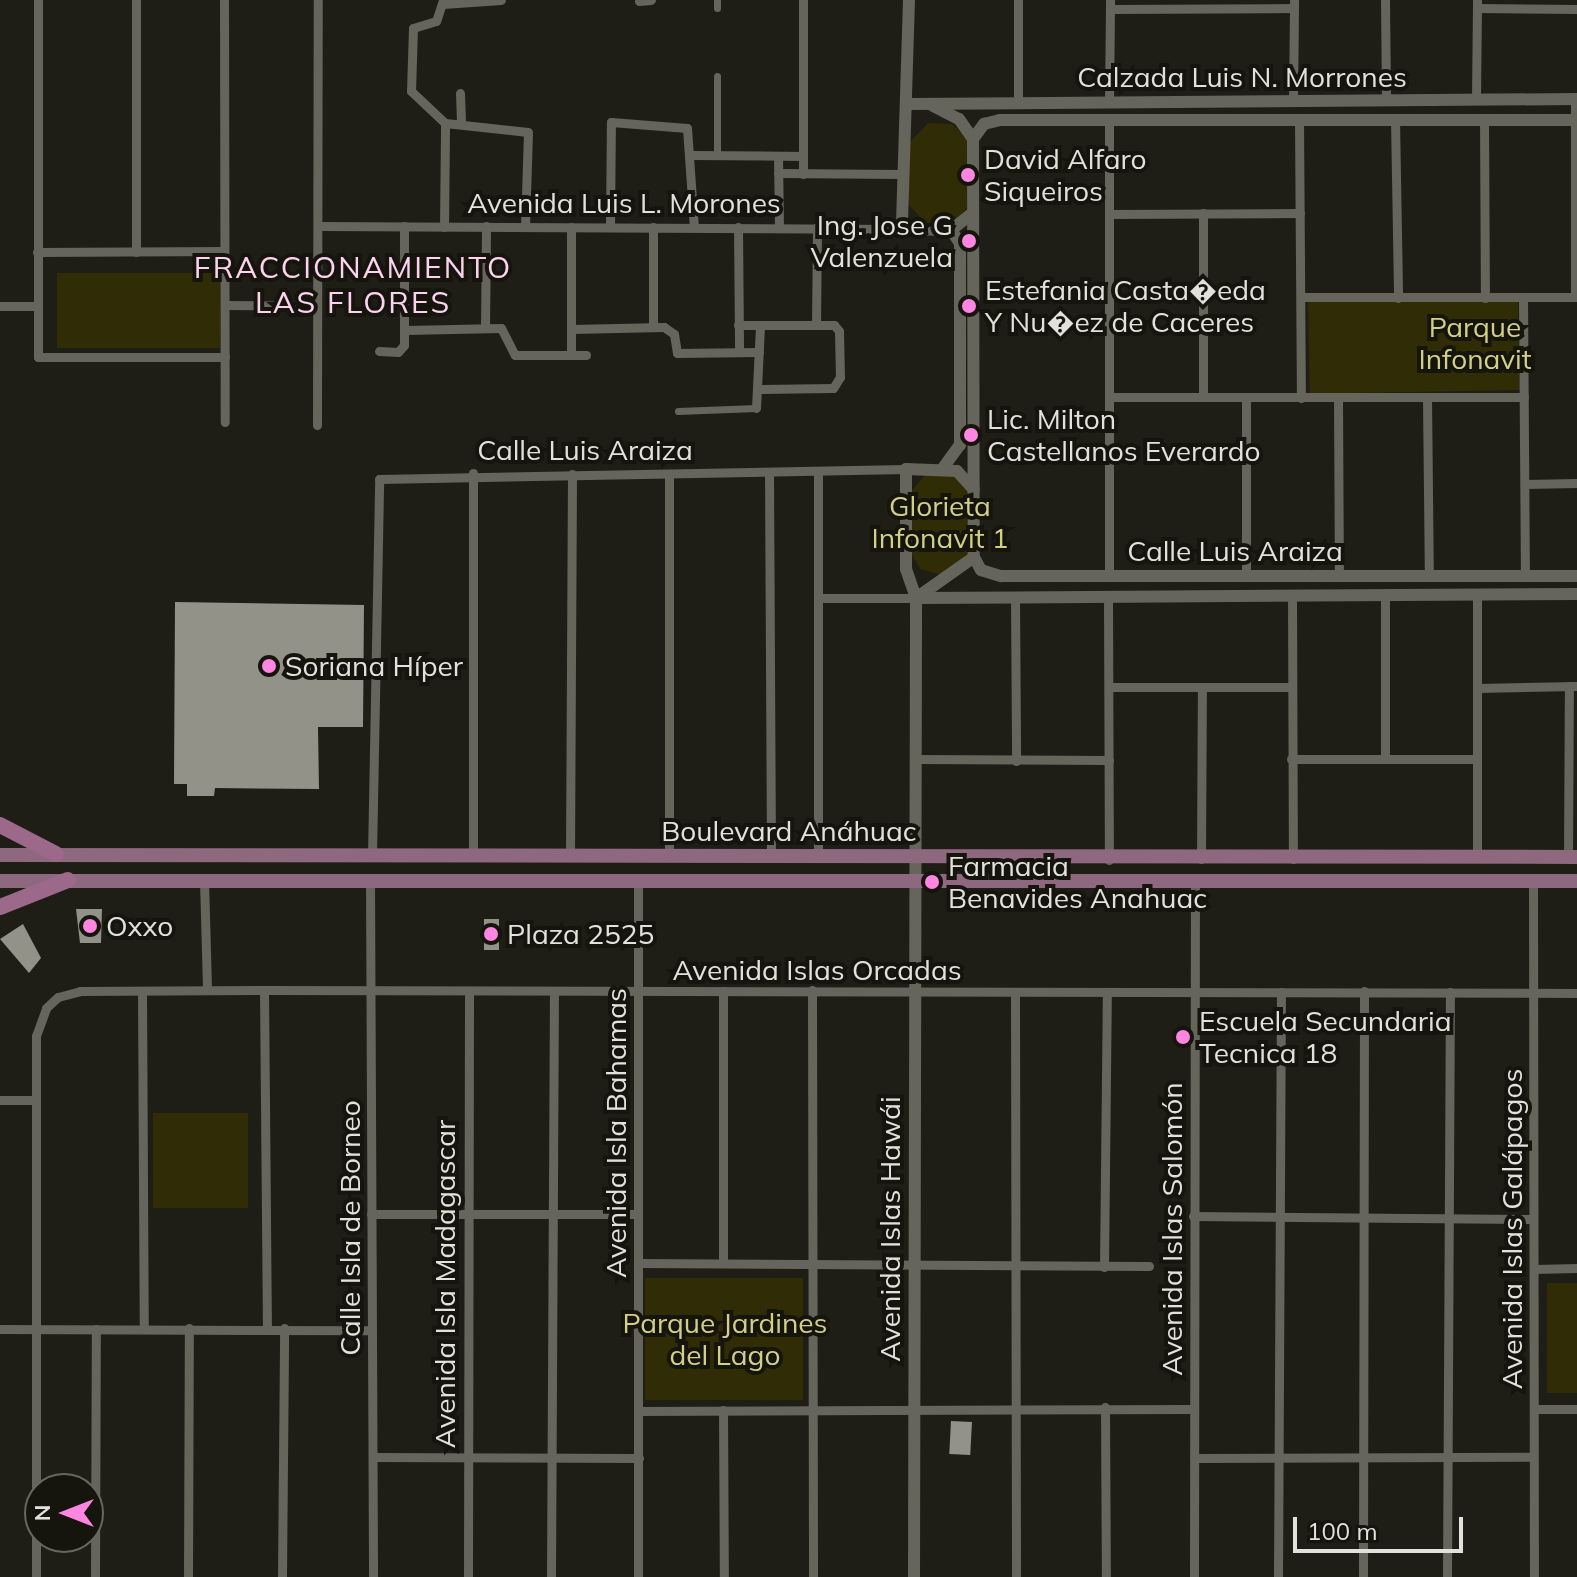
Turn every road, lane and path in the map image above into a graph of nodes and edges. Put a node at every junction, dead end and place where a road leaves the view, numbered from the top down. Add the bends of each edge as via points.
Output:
1 (38, 0) edge
2 (136, 0) edge
3 (224, 0) edge
4 (318, 0) edge
5 (501, 0) edge
6 (651, 0) edge
7 (803, 0) edge
8 (909, 0) edge
9 (1018, 0) edge
10 (1385, 0) edge
11 (639, 1) edge
12 (443, 2) edge
13 (1110, 4) edge
14 (1203, 4) edge
15 (1294, 4) edge
16 (1477, 4) edge
17 (1571, 6) edge
18 (717, 76) dead end
19 (460, 93) dead end
20 (1476, 99) junction
21 (1576, 99) edge
22 (1386, 100) junction
23 (1018, 102) junction
24 (1109, 102) junction
25 (1139, 102) junction
26 (1293, 102) junction
27 (908, 104) junction
28 (925, 104) junction
29 (1109, 119) junction
30 (1395, 119) junction
31 (1139, 120) junction
32 (1299, 120) junction
33 (1484, 120) junction
34 (1576, 120) edge
35 (445, 123) junction
36 (461, 124) junction
37 (973, 139) junction
38 (693, 155) junction
39 (717, 155) junction
40 (778, 156) junction
41 (803, 156) junction
42 (778, 173) junction
43 (803, 174) junction
44 (901, 174) junction
45 (973, 213) junction
46 (1203, 213) junction
47 (1300, 213) junction
48 (1109, 214) junction
49 (318, 226) junction
50 (404, 226) junction
51 (486, 226) junction
52 (444, 227) junction
53 (525, 227) junction
54 (571, 227) junction
55 (610, 227) junction
56 (653, 227) junction
57 (694, 227) junction
58 (738, 227) junction
59 (779, 227) junction
60 (817, 227) junction
61 (902, 229) junction
62 (951, 230) junction
63 (224, 251) junction
64 (37, 252) junction
65 (136, 252) junction
66 (1301, 297) junction
67 (1576, 297) edge
68 (1398, 298) junction
69 (1485, 298) junction
70 (1523, 298) junction
71 (225, 305) junction
72 (0, 306) edge
73 (38, 306) junction
74 (317, 306) junction
75 (738, 325) junction
76 (760, 325) junction
77 (816, 325) junction
78 (653, 326) junction
79 (485, 328) junction
80 (571, 329) junction
81 (405, 330) junction
82 (379, 351) dead end
83 (739, 352) junction
84 (759, 352) junction
85 (571, 354) junction
86 (586, 355) dead end
87 (225, 357) junction
88 (760, 389) junction
89 (1109, 397) junction
90 (1203, 397) junction
91 (1427, 397) junction
92 (1524, 397) junction
93 (1246, 398) junction
94 (1301, 398) junction
95 (1338, 398) junction
96 (756, 408) joint
97 (678, 411) dead end
98 (225, 422) dead end
99 (317, 425) dead end
100 (943, 468) junction
101 (906, 469) junction
102 (818, 472) junction
103 (473, 473) junction
104 (769, 473) junction
105 (572, 474) junction
106 (669, 475) junction
107 (1577, 483) edge
108 (1525, 484) junction
109 (974, 490) junction
110 (974, 557) junction
111 (1429, 574) junction
112 (1109, 575) junction
113 (1246, 575) junction
114 (1339, 575) junction
115 (1525, 575) junction
116 (1160, 576) junction
117 (1577, 576) edge
118 (1385, 594) junction
119 (1477, 594) junction
120 (1577, 594) edge
121 (1292, 595) junction
122 (1160, 597) junction
123 (820, 598) junction
124 (916, 598) junction
125 (1015, 598) junction
126 (1108, 598) junction
127 (1573, 686) edge
128 (1109, 687) junction
129 (1291, 687) junction
130 (1202, 688) junction
131 (1477, 688) junction
132 (917, 759) junction
133 (1291, 759) junction
134 (1385, 759) junction
135 (1477, 759) junction
136 (1109, 760) junction
137 (1016, 761) junction
138 (0, 825) edge
139 (56, 854) junction
140 (0, 855) edge
141 (372, 855) junction
142 (473, 856) junction
143 (570, 856) junction
144 (669, 857) junction
145 (771, 858) junction
146 (818, 858) junction
147 (917, 858) junction
148 (1477, 858) junction
149 (1573, 858) edge
150 (1201, 859) junction
151 (1293, 859) junction
152 (1109, 860) junction
153 (370, 879) junction
154 (68, 880) junction
155 (204, 880) junction
156 (1533, 880) junction
157 (0, 881) edge
158 (638, 881) junction
159 (1577, 881) edge
160 (917, 882) junction
161 (1195, 882) junction
162 (0, 907) edge
163 (207, 990) junction
164 (264, 990) junction
165 (812, 990) junction
166 (142, 991) junction
167 (370, 991) junction
168 (469, 991) junction
169 (554, 991) junction
170 (638, 991) junction
171 (723, 991) junction
172 (1364, 991) junction
173 (917, 992) junction
174 (1015, 992) junction
175 (1107, 992) junction
176 (1195, 992) junction
177 (1281, 992) junction
178 (1450, 992) junction
179 (1535, 993) junction
180 (1577, 993) edge
181 (0, 1100) edge
182 (35, 1100) junction
183 (371, 1214) junction
184 (466, 1214) junction
185 (638, 1214) junction
186 (553, 1215) junction
187 (1193, 1216) junction
188 (1279, 1217) junction
189 (1363, 1218) junction
190 (1449, 1218) junction
191 (1533, 1219) junction
192 (638, 1263) junction
193 (723, 1263) junction
194 (1149, 1266) dead end
195 (811, 1267) junction
196 (913, 1267) junction
197 (1104, 1267) junction
198 (1016, 1268) junction
199 (1577, 1268) edge
200 (1534, 1269) junction
201 (189, 1328) junction
202 (267, 1328) junction
203 (284, 1328) junction
204 (0, 1329) edge
205 (37, 1329) junction
206 (96, 1329) junction
207 (144, 1329) junction
208 (372, 1330) junction
209 (811, 1406) junction
210 (1016, 1406) junction
211 (913, 1407) junction
212 (1105, 1407) junction
213 (1194, 1409) junction
214 (1534, 1409) junction
215 (1577, 1409) edge
216 (723, 1410) junction
217 (639, 1411) junction
218 (373, 1457) junction
219 (1533, 1457) junction
220 (552, 1458) junction
221 (639, 1458) junction
222 (1194, 1458) junction
223 (1278, 1458) junction
224 (467, 1459) junction
225 (1363, 1459) junction
226 (1447, 1459) junction
227 (36, 1577) edge
228 (95, 1577) edge
229 (188, 1577) edge
230 (282, 1577) edge
231 (373, 1577) edge
232 (468, 1577) edge
233 (551, 1577) edge
234 (638, 1577) edge
235 (724, 1577) edge
236 (813, 1577) edge
237 (914, 1577) edge
238 (1016, 1577) edge
239 (1106, 1577) edge
240 (1194, 1577) edge
241 (1278, 1577) edge
242 (1363, 1577) edge
243 (1447, 1577) edge
244 (1534, 1577) edge

1 - 64 street
2 - 65 street
3 - 63 street
4 - 49 street
5 - 12 street
6 - 11 street
7 - 41 street
8 - 27 street
9 - 23 street
10 - 22 street
12 - 35 street via 436,21 413,28 411,91
13 - 14 street
13 - 24 street
14 - 15 street
15 - 26 street
16 - 17 street
16 - 20 street
18 - 39 street
19 - 36 street
20 - 21 street, Calzada Luis N. Morrones
20 - 22 street, Calzada Luis N. Morrones
21 - 34 street
22 - 26 street, Calzada Luis N. Morrones
23 - 24 street, Calzada Luis N. Morrones
23 - 28 street, Calzada Luis N. Morrones
24 - 25 street, Calzada Luis N. Morrones
25 - 26 street, Calzada Luis N. Morrones
25 - 31 street
27 - 28 street, Calzada Luis N. Morrones
27 - 44 street
28 - 37 street via 953,114
29 - 31 street, Calzada Luis N. Morrones
29 - 37 street, Calzada Luis N. Morrones via 994,121
29 - 48 street
30 - 32 street, Calzada Luis N. Morrones
30 - 33 street, Calzada Luis N. Morrones
30 - 68 street
31 - 32 street, Calzada Luis N. Morrones
32 - 47 street
33 - 34 street, Calzada Luis N. Morrones
33 - 69 street
34 - 67 street
35 - 36 street
35 - 52 street
36 - 53 street via 528,132
37 - 45 street
38 - 39 street
38 - 55 street via 687,128 611,122
38 - 57 street
39 - 40 street
40 - 41 street
40 - 42 street
41 - 43 street
42 - 43 street
42 - 59 street
43 - 44 street
44 - 61 street
45 - 62 street
45 - 109 street
46 - 47 street
46 - 48 street
46 - 90 street
47 - 66 street
48 - 89 street
49 - 50 street, Avenida Luis L. Morones
49 - 74 street
50 - 52 street, Avenida Luis L. Morones
50 - 81 street
51 - 52 street, Avenida Luis L. Morones
51 - 53 street, Avenida Luis L. Morones
51 - 79 street
53 - 54 street, Avenida Luis L. Morones
54 - 55 street, Avenida Luis L. Morones
54 - 80 street
55 - 56 street, Avenida Luis L. Morones
56 - 57 street, Avenida Luis L. Morones
56 - 78 street
57 - 58 street, Avenida Luis L. Morones
58 - 59 street, Avenida Luis L. Morones
58 - 75 street
59 - 60 street, Avenida Luis L. Morones
60 - 61 street, Avenida Luis L. Morones
60 - 77 street
61 - 62 street, Avenida Luis L. Morones
62 - 100 street via 960,243 960,445
63 - 65 street
63 - 71 street
64 - 65 street
64 - 73 street
66 - 68 street
66 - 94 street
67 - 70 street
68 - 69 street
69 - 70 street
70 - 92 street
71 - 74 street
71 - 87 street
72 - 73 street
73 - 87 street via 38,357
74 - 99 street
75 - 76 street
75 - 83 street
76 - 77 street
76 - 84 street
77 - 88 street via 839,331 836,386
78 - 80 street
78 - 83 street via 671,329 677,353
79 - 81 street
79 - 85 street via 501,328 520,356
80 - 85 street
81 - 82 street via 403,350
83 - 84 street
84 - 88 street
85 - 86 street
87 - 98 street
88 - 96 street
89 - 90 street
89 - 112 street
90 - 93 street
91 - 92 street
91 - 95 street
91 - 111 street
92 - 108 street
93 - 94 street
93 - 113 street
94 - 95 street
95 - 114 street
96 - 97 street
100 - 101 street, Calle Luis Araiza
100 - 109 street via 962,474
101 - 102 street, Calle Luis Araiza
101 - 124 street, Avenida Islas Hawái via 906,569
102 - 104 street, Calle Luis Araiza
102 - 123 street
103 - 105 street, Calle Luis Araiza
103 - 141 street, Calle Luis Araiza via 379,479
103 - 142 street
104 - 106 street, Calle Luis Araiza
104 - 145 street
105 - 106 street, Calle Luis Araiza
105 - 143 street
106 - 144 street
107 - 108 street
108 - 115 street
109 - 110 street
110 - 112 street, Calle Luis Araiza via 988,574
110 - 124 street
111 - 114 street, Calle Luis Araiza
111 - 115 street, Calle Luis Araiza
112 - 116 street, Calle Luis Araiza
113 - 114 street, Calle Luis Araiza
113 - 116 street, Calle Luis Araiza
115 - 117 street, Calle Luis Araiza
116 - 122 street
118 - 119 street, Calle Luis Araiza
118 - 121 street, Calle Luis Araiza
118 - 134 street
119 - 120 street, Calle Luis Araiza
119 - 131 street
121 - 122 street, Calle Luis Araiza
121 - 129 street
122 - 126 street, Calle Luis Araiza
123 - 124 street, Calle Luis Araiza
123 - 146 street
124 - 125 street, Calle Luis Araiza
124 - 132 street, Avenida Islas Hawái
125 - 126 street, Calle Luis Araiza
125 - 137 street
126 - 128 street
127 - 131 street
127 - 149 street
128 - 130 street
128 - 136 street
129 - 130 street
129 - 133 street
130 - 150 street
131 - 135 street
132 - 137 street
132 - 147 street, Avenida Islas Hawái
133 - 134 street
133 - 151 street
134 - 135 street
135 - 148 street
136 - 137 street
136 - 152 street
138 - 139 highway
139 - 140 main road, Boulevard Anáhuac
139 - 141 main road, Boulevard Anáhuac
141 - 142 main road, Boulevard Anáhuac
142 - 143 main road, Boulevard Anáhuac
143 - 144 main road, Boulevard Anáhuac
144 - 145 main road, Boulevard Anáhuac
145 - 146 main road, Boulevard Anáhuac
146 - 147 main road, Boulevard Anáhuac
147 - 152 main road, Boulevard Anáhuac
147 - 160 street, Avenida Islas Hawái
148 - 149 main road, Boulevard Anáhuac
148 - 151 main road, Boulevard Anáhuac
150 - 151 main road, Boulevard Anáhuac
150 - 152 main road, Boulevard Anáhuac
153 - 155 main road, Boulevard Anáhuac
153 - 158 main road, Boulevard Anáhuac
153 - 167 street, Calle Isla de Borneo
154 - 155 main road, Boulevard Anáhuac
154 - 157 main road, Boulevard Anáhuac
154 - 162 highway
155 - 163 street
156 - 159 main road, Boulevard Anáhuac
156 - 161 main road, Boulevard Anáhuac
156 - 179 street, Avenida Islas Galápagos
158 - 160 main road, Boulevard Anáhuac
158 - 170 street, Avenida Isla Bahamas
160 - 161 main road, Boulevard Anáhuac
160 - 173 street, Avenida Islas Hawái
161 - 176 street, Avenida Islas Salomón
163 - 164 street, Avenida Islas Orcadas
163 - 166 street, Avenida Islas Orcadas
164 - 167 street, Avenida Islas Orcadas
164 - 202 street
165 - 171 street, Avenida Islas Orcadas
165 - 173 street, Avenida Islas Orcadas
165 - 195 street
166 - 182 street, Avenida Islas Orcadas via 58,997 46,1008 36,1036
166 - 207 street
167 - 168 street, Avenida Islas Orcadas
167 - 183 street, Calle Isla de Borneo
168 - 169 street, Avenida Islas Orcadas
168 - 184 street, Avenida Isla Madagascar
169 - 170 street, Avenida Islas Orcadas
169 - 186 street
170 - 171 street, Avenida Islas Orcadas
170 - 185 street, Avenida Isla Bahamas
171 - 193 street
172 - 177 street, Avenida Islas Orcadas
172 - 178 street, Avenida Islas Orcadas
172 - 189 street
173 - 174 street, Avenida Islas Orcadas
173 - 196 street, Avenida Islas Hawái
174 - 175 street, Avenida Islas Orcadas
174 - 198 street
175 - 176 street, Avenida Islas Orcadas
175 - 197 street
176 - 177 street, Avenida Islas Orcadas
176 - 187 street, Avenida Islas Salomón
177 - 188 street
178 - 179 street, Avenida Islas Orcadas
178 - 190 street
179 - 180 street, Avenida Islas Orcadas
179 - 191 street, Avenida Islas Galápagos
181 - 182 street
182 - 205 street
183 - 184 street
183 - 208 street, Calle Isla de Borneo
184 - 186 street
184 - 224 street, Avenida Isla Madagascar
185 - 186 street
185 - 192 street, Avenida Isla Bahamas
186 - 220 street
187 - 188 street
187 - 213 street, Avenida Islas Salomón
188 - 189 street
188 - 223 street
189 - 190 street
189 - 225 street
190 - 191 street
190 - 226 street
191 - 200 street, Avenida Islas Galápagos
192 - 193 street
192 - 217 street, Avenida Isla Bahamas
193 - 195 street
194 - 197 street
195 - 196 street
195 - 209 street
196 - 198 street
196 - 211 street, Avenida Islas Hawái
197 - 198 street
198 - 210 street
199 - 200 street
200 - 214 street, Avenida Islas Galápagos
201 - 202 street
201 - 207 street
201 - 229 street
202 - 203 street
203 - 208 street
203 - 230 street
204 - 205 street
205 - 206 street
205 - 227 street
206 - 207 street
206 - 228 street
208 - 218 street, Calle Isla de Borneo
209 - 211 street
209 - 216 street
209 - 236 street
210 - 211 street
210 - 212 street
210 - 238 street
211 - 237 street, Avenida Islas Hawái
212 - 213 street
212 - 239 street
213 - 222 street, Avenida Islas Salomón
214 - 215 street
214 - 219 street, Avenida Islas Galápagos
216 - 217 street
216 - 235 street
217 - 221 street, Avenida Isla Bahamas
218 - 224 street
218 - 231 street, Calle Isla de Borneo
219 - 226 street
219 - 244 street, Avenida Islas Galápagos
220 - 221 street
220 - 224 street
220 - 233 street
221 - 234 street, Avenida Isla Bahamas
222 - 223 street
222 - 240 street, Avenida Islas Salomón
223 - 225 street
223 - 241 street
224 - 232 street, Avenida Isla Madagascar
225 - 226 street
225 - 242 street
226 - 243 street

